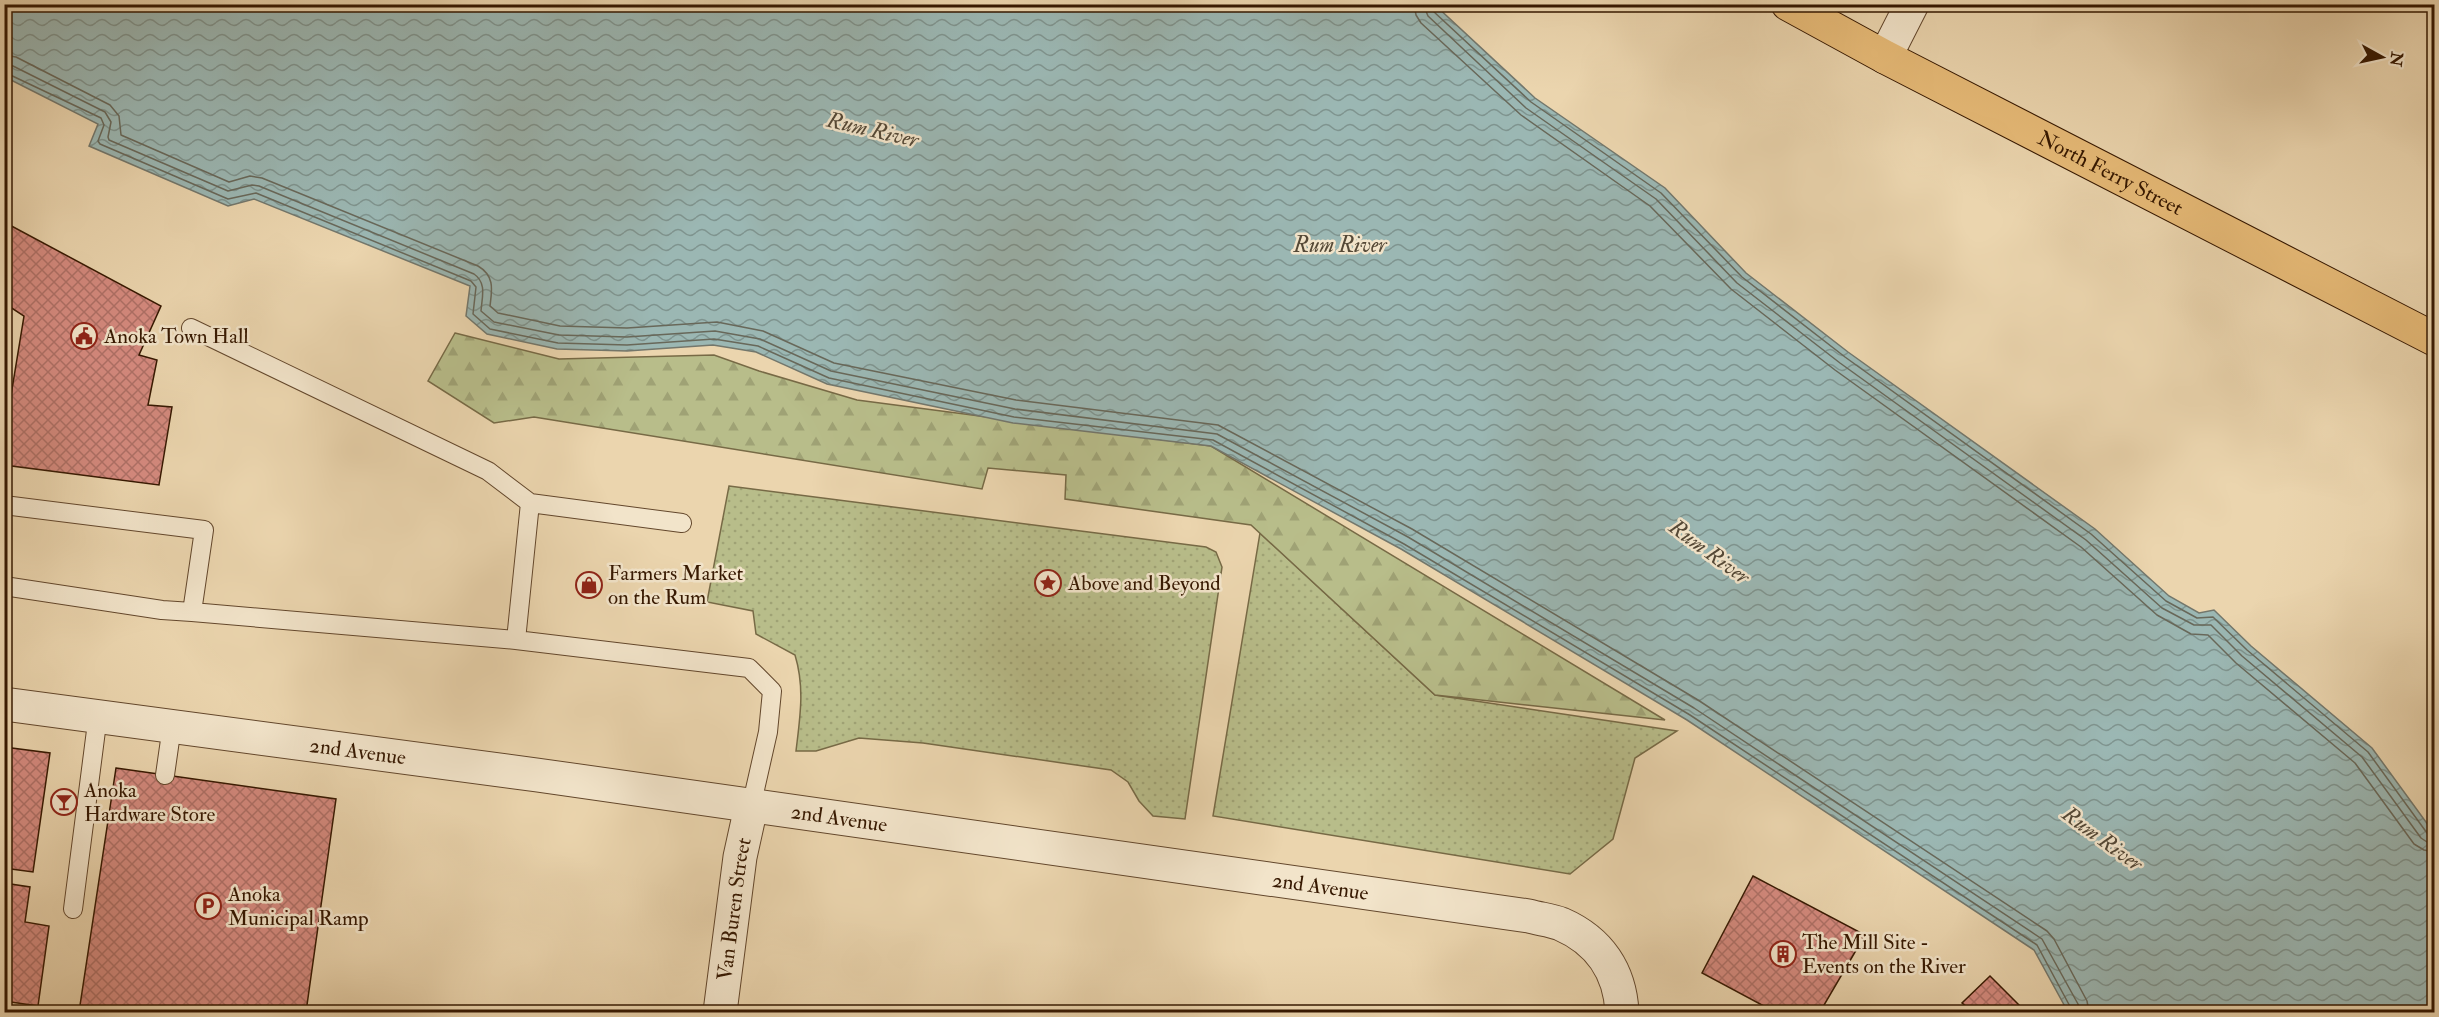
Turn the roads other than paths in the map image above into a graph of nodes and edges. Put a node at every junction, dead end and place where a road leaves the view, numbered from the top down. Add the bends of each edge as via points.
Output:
1 (1788, 4) edge
2 (1912, 4) edge
3 (1885, 57) junction
4 (191, 328) dead end
5 (2434, 339) edge
6 (530, 503) junction
7 (4, 505) edge
8 (682, 523) dead end
9 (4, 586) edge
10 (192, 612) junction
11 (516, 640) junction
12 (4, 704) edge
13 (98, 716) junction
14 (172, 726) junction
15 (165, 774) dead end
16 (751, 807) junction
17 (73, 909) dead end
18 (720, 1012) edge
19 (1622, 1012) edge

1 - 3 highway, North Ferry Street
2 - 3 street
3 - 5 highway, North Ferry Street
4 - 6 lane via 488,471
6 - 8 lane
6 - 11 lane
7 - 10 lane via 204,530
9 - 10 lane
10 - 11 lane
11 - 16 lane via 749,668 772,691 768,732
12 - 13 street, 2nd Avenue
13 - 14 street, 2nd Avenue
13 - 17 lane
14 - 15 lane
14 - 16 street, 2nd Avenue
16 - 18 street, Van Buren Street via 740,857
16 - 19 street, 2nd Avenue via 1529,916 1561,924 1600,951 1613,970

